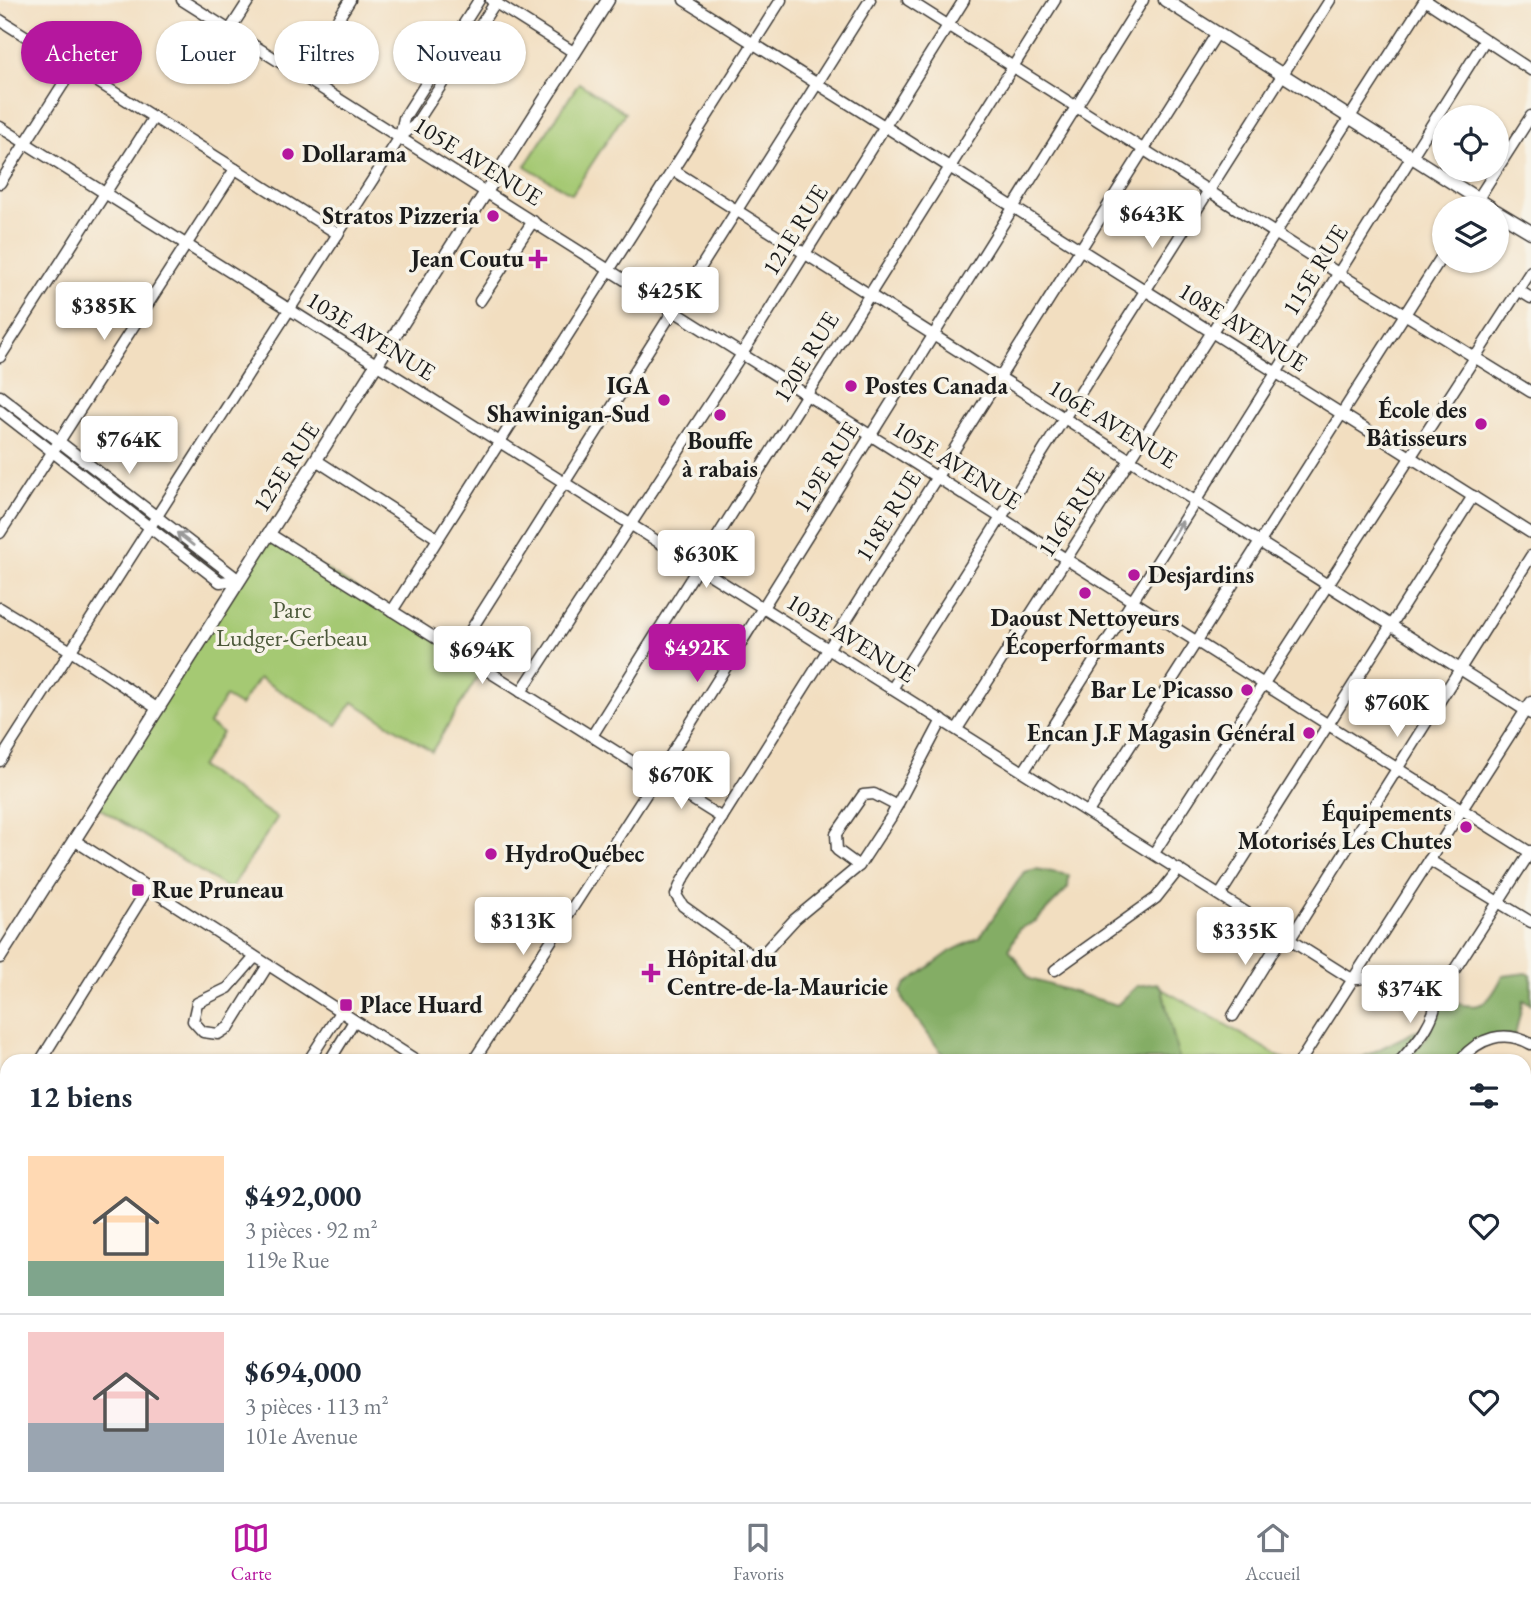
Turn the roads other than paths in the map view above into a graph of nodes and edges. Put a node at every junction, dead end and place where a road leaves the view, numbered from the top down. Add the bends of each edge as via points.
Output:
1 (182, 0) edge
2 (249, 0) edge
3 (350, 0) edge
4 (479, 0) edge
5 (608, 0) edge
6 (780, 0) edge
7 (870, 0) edge
8 (908, 0) edge
9 (964, 0) edge
10 (1055, 0) edge
11 (1143, 0) edge
12 (1165, 0) edge
13 (1330, 0) edge
14 (1425, 0) edge
15 (494, 1) edge
16 (687, 1) edge
17 (0, 20) edge
18 (214, 21) edge
19 (235, 21) edge
20 (337, 21) edge
21 (948, 25) junction
22 (21, 33) edge
23 (1217, 33) junction
24 (1485, 40) junction
25 (753, 43) junction
26 (575, 53) junction
27 (1013, 67) junction
28 (1531, 70) edge
29 (1282, 75) junction
30 (63, 84) edge
31 (101, 84) edge
32 (315, 84) edge
33 (817, 84) junction
34 (424, 87) junction
35 (436, 94) junction
36 (1077, 107) junction
37 (1531, 116) edge
38 (154, 117) junction
39 (1349, 118) junction
40 (885, 126) junction
41 (0, 127) edge
42 (400, 137) junction
43 (26, 143) junction
44 (1144, 149) junction
45 (1411, 157) junction
46 (950, 167) junction
47 (235, 169) junction
48 (673, 170) junction
49 (0, 183) edge
50 (1209, 190) junction
51 (486, 191) junction
52 (105, 193) junction
53 (1464, 196) edge
54 (1480, 196) edge
55 (1013, 207) junction
56 (737, 210) junction
57 (1509, 219) edge
58 (533, 221) junction
59 (1531, 232) edge
60 (1275, 233) junction
61 (338, 234) junction
62 (187, 244) junction
63 (1081, 250) junction
64 (805, 253) junction
65 (610, 270) junction
66 (1531, 271) edge
67 (1432, 272) edge
68 (1338, 273) junction
69 (1145, 290) junction
70 (1518, 290) junction
71 (870, 294) junction
72 (1531, 298) edge
73 (480, 301) dead end
74 (290, 309) junction
75 (673, 310) junction
76 (1405, 314) junction
77 (1211, 332) junction
78 (934, 335) junction
79 (742, 354) junction
80 (0, 357) edge
81 (1475, 357) junction
82 (377, 364) junction
83 (1276, 372) junction
84 (1000, 377) junction
85 (1531, 392) edge
86 (807, 395) junction
87 (0, 396) edge
88 (0, 411) edge
89 (1341, 414) junction
90 (1064, 418) junction
91 (871, 435) junction
92 (59, 441) junction
93 (499, 441) junction
94 (52, 452) junction
95 (1410, 457) junction
96 (1129, 459) junction
97 (316, 460) junction
98 (937, 477) junction
99 (564, 482) junction
100 (1473, 496) junction
101 (1195, 501) junction
102 (157, 517) junction
103 (1001, 518) junction
104 (631, 524) junction
105 (149, 528) junction
106 (0, 533) edge
107 (268, 533) junction
108 (1531, 533) edge
109 (437, 538) junction
110 (1260, 542) junction
111 (1531, 556) edge
112 (1065, 559) junction
113 (699, 567) junction
114 (239, 580) junction
115 (1327, 585) junction
116 (1133, 602) junction
117 (763, 607) junction
118 (0, 608) edge
119 (392, 611) junction
120 (1391, 625) junction
121 (1196, 642) junction
122 (829, 649) junction
123 (71, 651) junction
124 (457, 652) junction
125 (1460, 669) junction
126 (1263, 684) junction
127 (892, 689) junction
128 (522, 692) junction
129 (158, 709) junction
130 (1529, 709) edge
131 (942, 720) junction
132 (1327, 725) junction
133 (957, 729) junction
134 (592, 736) junction
135 (0, 761) edge
136 (1397, 769) junction
137 (1024, 771) junction
138 (657, 777) junction
139 (897, 806) junction
140 (1462, 810) junction
141 (1088, 812) junction
142 (722, 818) junction
143 (74, 840) junction
144 (1531, 852) edge
145 (1154, 853) junction
146 (1429, 860) junction
147 (859, 866) junction
148 (1180, 869) junction
149 (148, 887) junction
150 (1220, 895) junction
151 (1498, 902) junction
152 (1531, 922) edge
153 (1287, 937) junction
154 (0, 957) edge
155 (255, 957) junction
156 (268, 965) junction
157 (1055, 970) dead end
158 (1353, 979) junction
159 (1437, 997) junction
160 (340, 1012) junction
161 (1233, 1016) dead end
162 (354, 1021) junction
163 (1531, 1044) edge
164 (45, 1054) edge
165 (313, 1054) edge
166 (333, 1054) edge
167 (406, 1054) edge
168 (478, 1054) edge
169 (1305, 1054) edge
170 (1406, 1054) edge
171 (1466, 1054) edge

1 - 18 street, 105E AVENUE
2 - 19 street
3 - 20 street
4 - 34 street
5 - 26 main road, 125E RUE
6 - 25 street
7 - 33 street
8 - 21 street
9 - 21 street, 121E RUE
10 - 27 street, 120E RUE
11 - 36 street, 119E RUE
12 - 23 main road
13 - 29 street
14 - 24 street
14 - 39 street, 116E RUE
15 - 26 street
15 - 35 street
16 - 25 street, 108E AVENUE
17 - 22 street
21 - 27 street
21 - 40 street, 121E RUE
23 - 29 main road
23 - 44 street, 118E RUE
24 - 28 street
24 - 45 street, 115E RUE
25 - 33 street, 108E AVENUE
25 - 48 street
26 - 51 main road, 125E RUE
27 - 36 street
27 - 46 street, 120E RUE
29 - 39 main road
29 - 50 street
30 - 43 street
31 - 38 street
32 - 42 street, 105E AVENUE
33 - 40 street, 108E AVENUE
33 - 56 street
34 - 35 street
34 - 42 street via 404,118
35 - 42 street via 415,125
36 - 44 street
36 - 55 street, 119E RUE
37 - 54 street
38 - 47 street
38 - 52 street
39 - 45 main road
39 - 60 street, 116E RUE
40 - 46 street, 108E AVENUE
40 - 64 street, 121E RUE
41 - 43 street, 103E AVENUE
42 - 51 street, 105E AVENUE
42 - 61 street
43 - 49 street
43 - 52 street, 103E AVENUE
44 - 50 street
44 - 63 street, 118E RUE
45 - 53 main road
45 - 68 street, 115E RUE
46 - 55 street, 108E AVENUE
46 - 71 street, 120E RUE
47 - 61 street
47 - 62 street
48 - 56 street, 106E AVENUE
48 - 65 street
50 - 60 street
50 - 69 street
51 - 58 street, 105E AVENUE
51 - 82 main road, 125E RUE
52 - 62 street, 103E AVENUE
52 - 80 street
55 - 63 street, 108E AVENUE
55 - 78 street, 119E RUE
56 - 64 street, 106E AVENUE
56 - 75 street
57 - 59 main road
58 - 65 street, 105E AVENUE
58 - 73 street
60 - 68 street
60 - 77 street, 116E RUE
61 - 74 street
62 - 74 street, 103E AVENUE
62 - 92 street
63 - 69 street, 108E AVENUE
63 - 84 street, 118E RUE
64 - 71 street, 106E AVENUE
64 - 79 street, 121E RUE
65 - 75 street, 105E AVENUE
65 - 93 street
66 - 70 street
67 - 76 street
68 - 76 street
68 - 83 street, 115E RUE
69 - 77 street, 108E AVENUE
69 - 90 street
70 - 72 street
70 - 81 street
71 - 78 street, 106E AVENUE
71 - 86 street, 120E RUE
74 - 82 street, 103E AVENUE
74 - 102 street
75 - 79 street, 105E AVENUE
75 - 99 street
76 - 81 street
76 - 89 street
77 - 83 street, 108E AVENUE
77 - 96 street, 116E RUE
78 - 84 street, 106E AVENUE
78 - 91 street, 119E RUE
79 - 86 street, 105E AVENUE
79 - 104 street, 121E RUE
81 - 85 street
81 - 95 street
82 - 93 street, 103E AVENUE
82 - 97 main road, 125E RUE
83 - 89 street, 108E AVENUE
83 - 101 street, 115E RUE
84 - 90 street, 106E AVENUE
84 - 98 street, 118E RUE
86 - 91 street, 105E AVENUE
86 - 113 street, 120E RUE
87 - 92 street
88 - 94 street
89 - 95 street, 108E AVENUE
89 - 110 street
90 - 96 street, 106E AVENUE
90 - 103 street
91 - 98 street, 105E AVENUE
91 - 117 street, 119E RUE
92 - 94 street
92 - 102 street
93 - 99 street, 103E AVENUE
93 - 109 street
94 - 105 street
94 - 106 street
95 - 100 street, 108E AVENUE
95 - 115 street
96 - 101 street, 106E AVENUE
96 - 112 street, 116E RUE
97 - 107 main road, 125E RUE
97 - 109 street
98 - 103 street, 105E AVENUE
98 - 122 street, 118E RUE
99 - 104 street, 103E AVENUE
99 - 124 street
100 - 108 street, 108E AVENUE
100 - 120 street
101 - 110 street, 106E AVENUE
116 -> 101 street, 115E RUE
102 - 105 street
114 -> 102 street
103 - 112 street, 105E AVENUE
103 - 127 street
104 - 113 street, 103E AVENUE
104 - 128 street, 121E RUE
105 - 114 street via 220,582
105 - 123 street
107 - 114 main road, 125E RUE
107 - 119 street
109 - 119 street
110 - 115 street, 106E AVENUE
110 - 121 street
111 - 125 street
112 - 116 street, 105E AVENUE
112 - 133 street, 116E RUE
113 - 117 street, 103E AVENUE
113 - 134 street, 120E RUE
114 - 129 main road, 125E RUE
115 - 120 street, 106E AVENUE
115 - 126 street
116 - 121 street, 105E AVENUE
116 - 137 street, 115E RUE
117 - 122 street, 103E AVENUE
117 - 138 street, 119E RUE
118 - 123 street
119 - 124 street
120 - 125 street, 106E AVENUE
120 - 132 street
121 - 126 street, 105E AVENUE
121 - 141 street
122 - 127 street, 103E AVENUE
122 - 142 street, 118E RUE
123 - 129 street
123 - 135 street
124 - 128 street
125 - 130 street, 106E AVENUE
125 - 136 street
126 - 132 street, 105E AVENUE
126 - 145 street
127 - 131 street, 103E AVENUE
128 - 134 street
129 - 143 main road, 125E RUE
130 - 140 street
131 - 133 street, 103E AVENUE
131 - 139 street
132 - 136 street, 105E AVENUE
132 - 150 street
133 - 137 street, 103E AVENUE
134 - 138 street
136 - 140 street, 105E AVENUE
136 - 153 street
137 - 141 street, 103E AVENUE
138 - 142 street
138 - 168 street, 119E RUE
139 - 147 street
139 - 147 street via 874,794 863,795 836,834 836,850
140 - 144 street, 105E AVENUE
140 - 146 street
141 - 145 street, 103E AVENUE
142 - 147 street, 118E RUE via 676,895 683,906 748,953 761,956 795,919
143 - 149 street
143 - 154 main road, 125E RUE
144 - 151 street
145 - 148 street, 103E AVENUE
146 - 151 street
146 - 158 street
148 - 150 street, 103E AVENUE
148 - 157 street via 1156,898
149 - 155 street
149 - 164 street
150 - 153 street, 103E AVENUE
151 - 152 street
151 - 159 street
153 - 158 street, 103E AVENUE
153 - 161 street
155 - 156 street
155 - 156 street via 228,988 197,1003 193,1021 203,1032 218,1034 229,1027
156 - 160 street
158 - 159 street via 1404,974 1421,980
158 - 169 street
159 - 170 street via 1425,1031
160 - 162 street
160 - 165 street
162 - 166 street
162 - 167 street
163 - 171 street via 1511,1036 1489,1039

